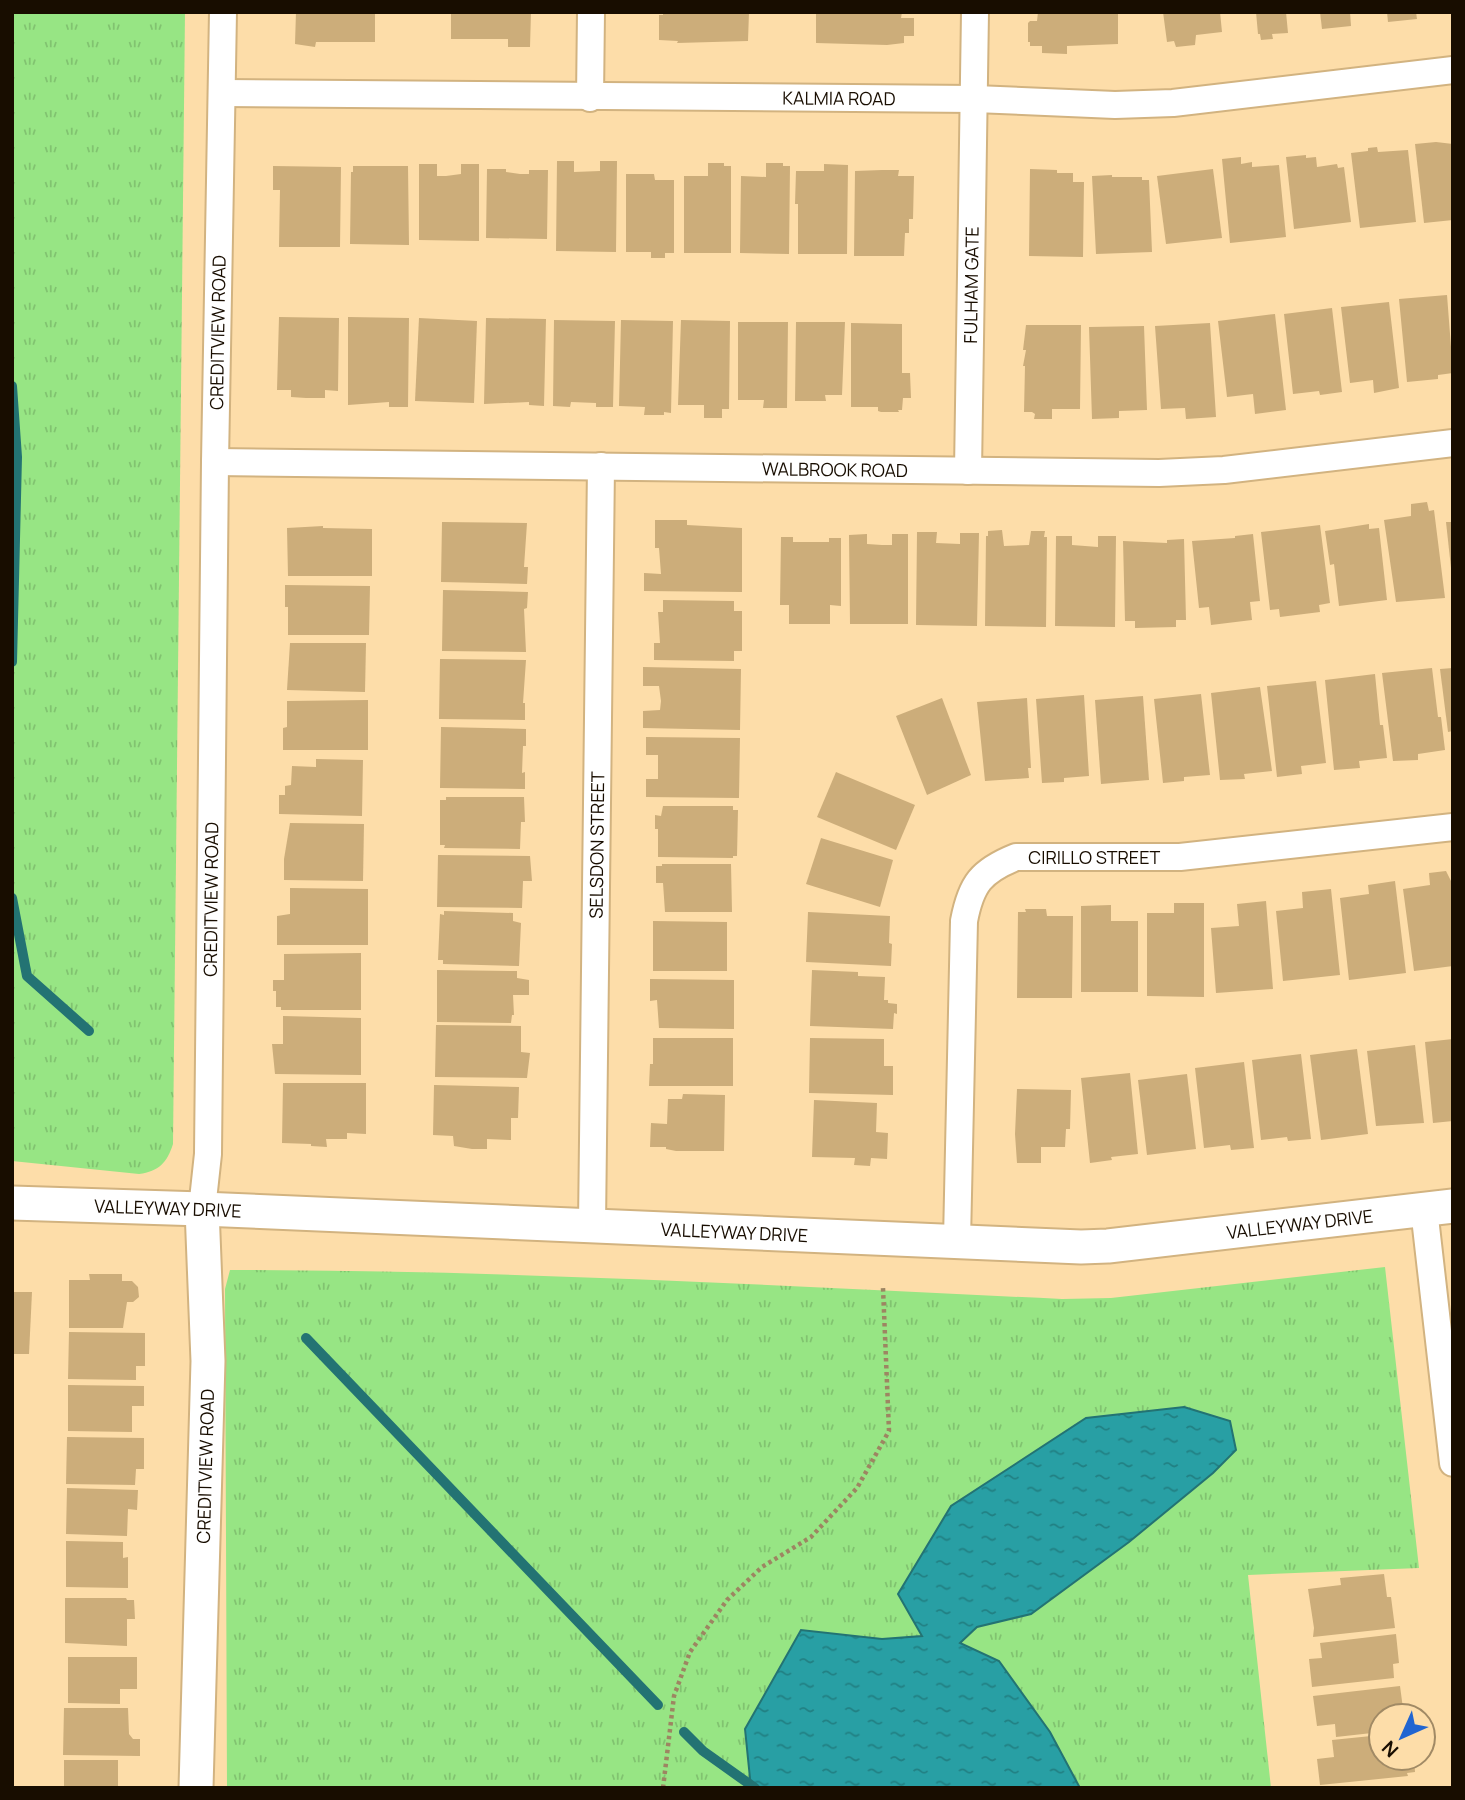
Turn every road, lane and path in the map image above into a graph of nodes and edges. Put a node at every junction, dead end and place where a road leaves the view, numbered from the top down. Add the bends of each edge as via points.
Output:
1 (223, 12) edge
2 (591, 12) edge
3 (975, 12) edge
4 (1453, 70) edge
5 (223, 93) junction
6 (590, 98) junction
7 (975, 99) junction
8 (1453, 443) edge
9 (215, 463) junction
10 (601, 466) junction
11 (968, 471) junction
12 (1453, 827) edge
13 (12, 1203) edge
14 (1438, 1208) edge
15 (202, 1209) junction
16 (592, 1225) junction
17 (957, 1240) junction
18 (883, 1288) dead end
19 (1453, 1463) edge
20 (196, 1788) edge
21 (663, 1788) edge

1 - 5 street, CREDITVIEW ROAD
2 - 6 street
3 - 7 street, FULHAM GATE
4 - 7 street, KALMIA ROAD via 1173,103
5 - 6 street, KALMIA ROAD
5 - 9 street, CREDITVIEW ROAD
6 - 7 street, KALMIA ROAD
7 - 11 street, FULHAM GATE
8 - 11 street, WALBROOK ROAD via 1224,470
9 - 10 street, WALBROOK ROAD
9 - 15 street, CREDITVIEW ROAD via 208,1154
10 - 11 street, WALBROOK ROAD
10 - 16 street, SELSDON STREET
12 - 17 street, CIRILLO STREET via 1180,857 1016,857 994,866 968,900 964,921
13 - 15 street, VALLEYWAY DRIVE
14 - 17 street, VALLEYWAY DRIVE via 1108,1246
14 - 19 street
15 - 16 street, VALLEYWAY DRIVE
15 - 20 street, CREDITVIEW ROAD via 208,1360
16 - 17 street, VALLEYWAY DRIVE
18 - 21 path via 889,1431 857,1488 811,1537 762,1567 727,1600 691,1652 674,1696

